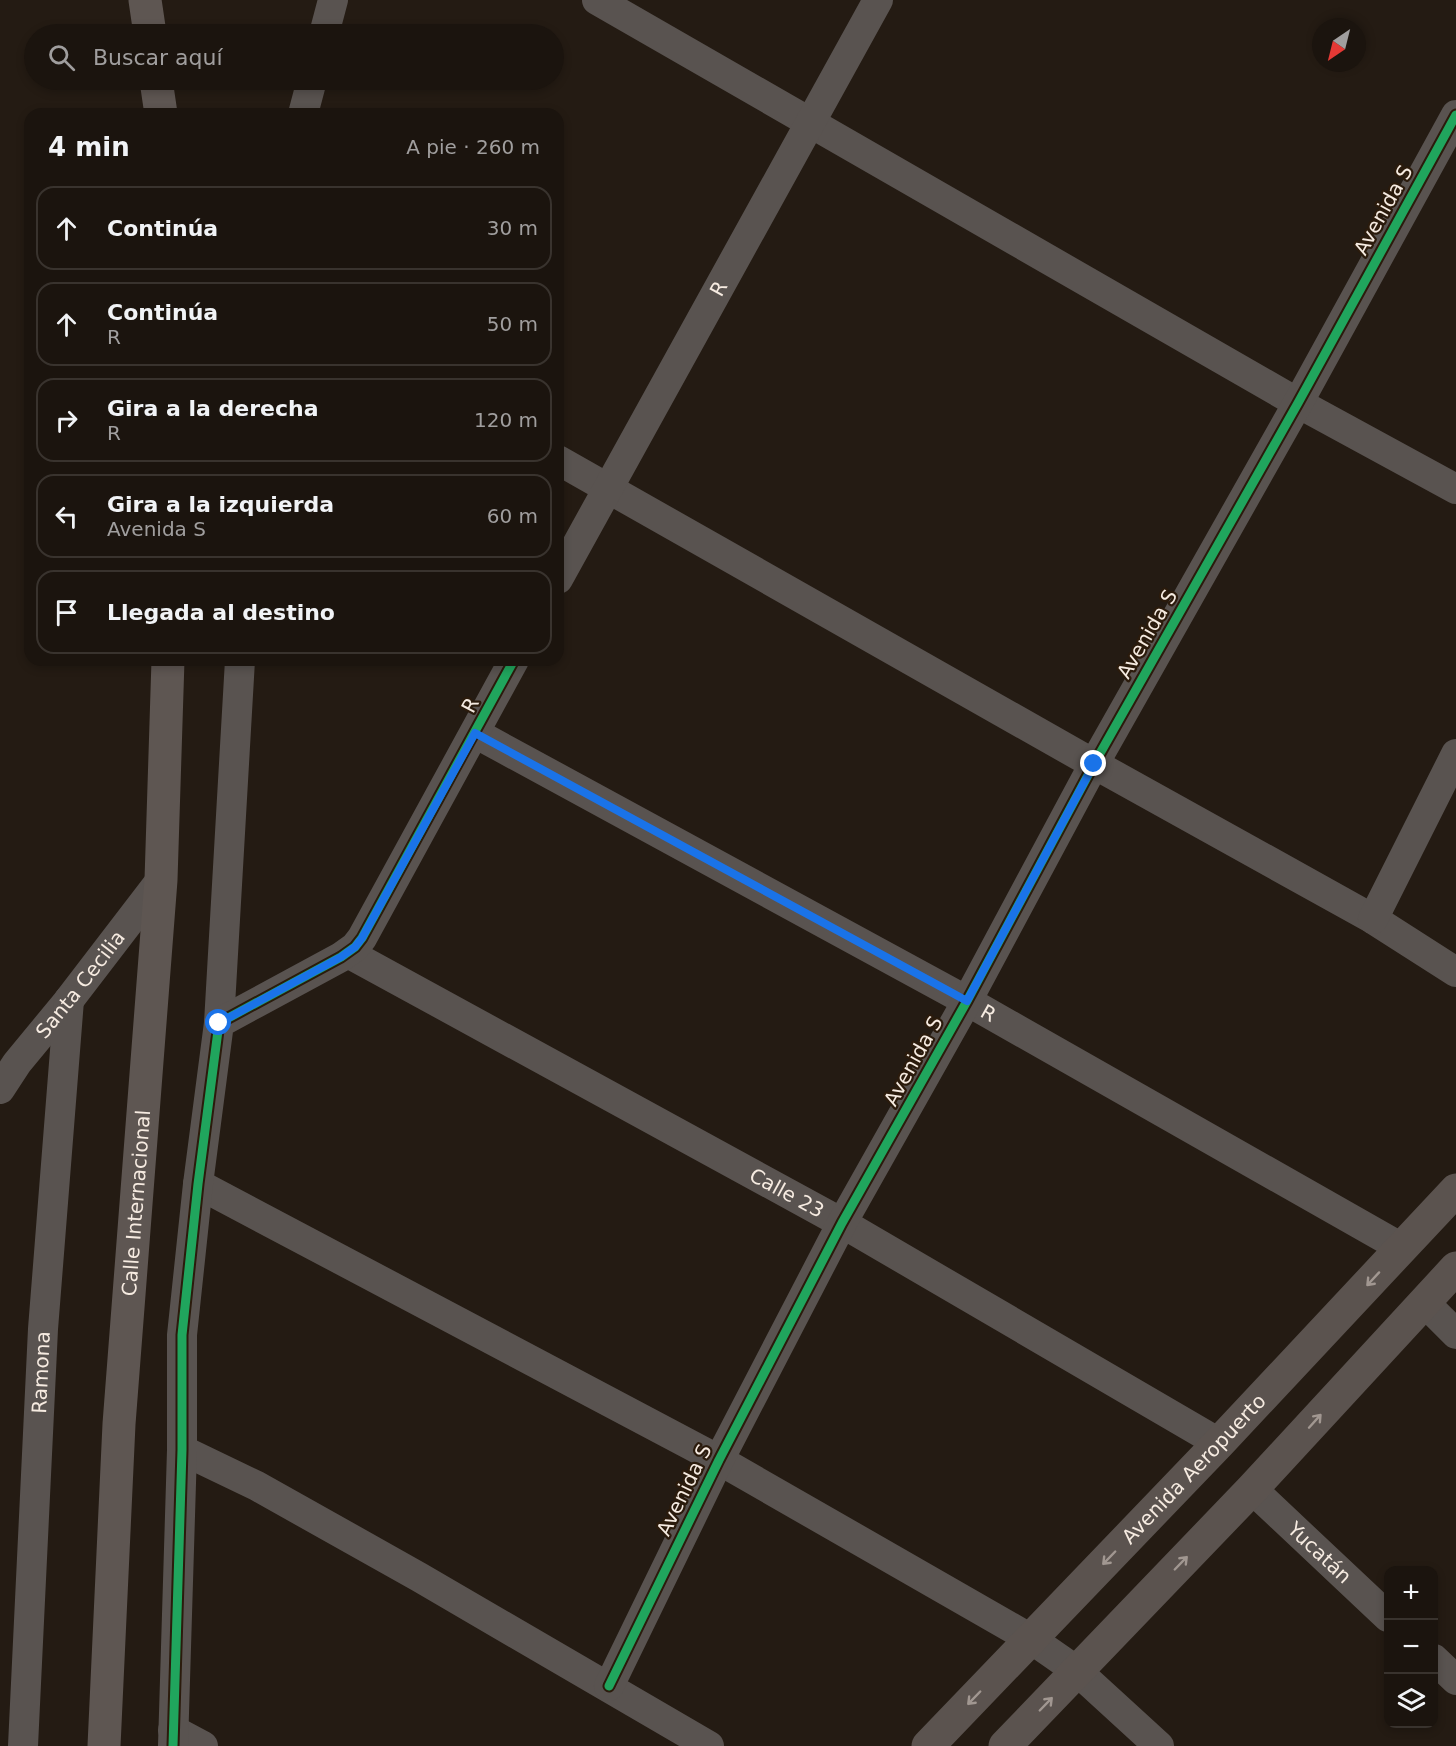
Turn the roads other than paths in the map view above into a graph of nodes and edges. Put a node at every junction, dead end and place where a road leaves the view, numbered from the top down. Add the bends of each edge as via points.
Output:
1 (145, 0) edge
2 (333, 0) edge
3 (597, 0) edge
4 (878, 0) edge
5 (149, 24) edge
6 (327, 24) edge
7 (157, 90) edge
8 (309, 90) edge
9 (160, 108) edge
10 (305, 108) edge
11 (1456, 114) edge
12 (811, 124) junction
13 (1298, 403) junction
14 (564, 463) edge
15 (607, 488) junction
16 (1456, 489) edge
17 (564, 568) edge
18 (168, 666) edge
19 (240, 666) edge
20 (511, 666) edge
21 (475, 733) junction
22 (1456, 754) edge
23 (1094, 764) junction
24 (161, 880) junction
25 (1373, 919) junction
26 (348, 953) junction
27 (1456, 972) edge
28 (69, 1000) junction
29 (967, 1001) junction
30 (219, 1023) junction
31 (0, 1089) edge
32 (198, 1184) junction
33 (1456, 1190) edge
34 (842, 1223) junction
35 (1402, 1248) junction
36 (1456, 1268) edge
37 (1424, 1302) junction
38 (1456, 1334) edge
39 (1219, 1443) junction
40 (182, 1450) junction
41 (719, 1460) junction
42 (1252, 1489) junction
43 (1384, 1612) edge
44 (1031, 1639) junction
45 (1438, 1663) edge
46 (1077, 1671) junction
47 (1456, 1680) edge
48 (609, 1686) junction
49 (173, 1738) edge
50 (23, 1746) edge
51 (105, 1746) edge
52 (203, 1746) edge
53 (709, 1746) edge
54 (928, 1746) edge
55 (1005, 1746) edge
56 (1159, 1746) edge

1 - 5 highway
2 - 6 street
3 - 12 street
4 - 12 street, R
7 - 9 highway
8 - 10 street
11 - 13 street, Avenida S
12 - 13 street
12 - 15 street, R
13 - 16 street
13 - 23 street, Avenida S
14 - 15 street
15 - 17 street, R
15 - 23 street
18 - 24 highway, Calle Internacional
19 - 30 street
20 - 21 street, R
21 - 26 street, R via 362,938
21 - 29 street, R
22 - 25 street
23 - 25 street
23 - 29 street, Avenida S
24 - 28 street, Santa Cecilia
24 - 51 highway, Calle Internacional via 119,1424
25 - 27 street
26 - 30 street
26 - 34 street, Calle 23
28 - 31 street, Santa Cecilia
28 - 50 street, Ramona via 43,1329
29 - 34 street, Avenida S
29 - 35 street, R
30 - 32 street
32 - 40 street via 182,1335
32 - 41 street
33 - 35 main road, Avenida Aeropuerto
34 - 39 street, Calle 23
34 - 41 street, Avenida S
35 -> 39 main road, Avenida Aeropuerto
36 - 37 main road
37 - 38 street
42 -> 37 main road
39 -> 44 main road, Avenida Aeropuerto
40 - 48 street via 257,1486
40 - 49 street
41 - 44 street
41 - 48 street, Avenida S
42 - 43 street, Yucatán
46 -> 42 main road
44 - 46 street
44 -> 54 main road, Avenida Aeropuerto
45 - 47 street
55 -> 46 main road
46 - 56 street
48 - 53 street
49 - 52 street

